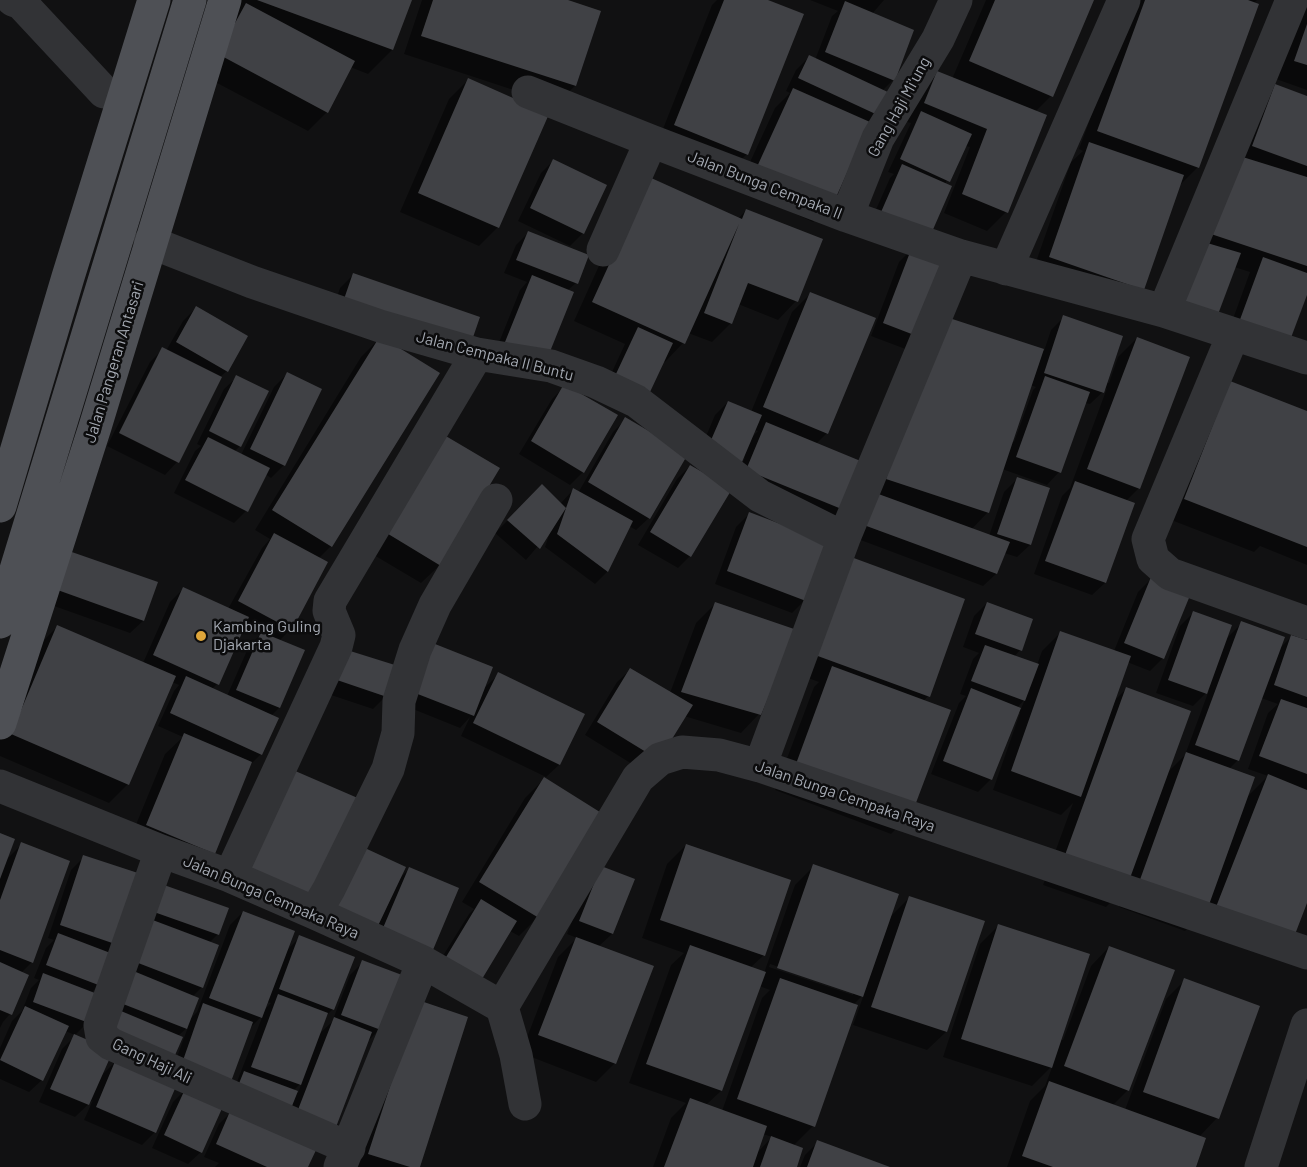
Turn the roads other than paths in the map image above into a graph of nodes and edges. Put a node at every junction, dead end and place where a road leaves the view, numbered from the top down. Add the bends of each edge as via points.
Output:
1 (13, 0) edge
2 (132, 0) edge
3 (154, 0) edge
4 (190, 0) edge
5 (225, 0) edge
6 (956, 0) edge
7 (1124, 0) edge
8 (1292, 0) edge
9 (104, 92) junction
10 (528, 92) dead end
11 (651, 141) junction
12 (847, 216) junction
13 (150, 242) junction
14 (603, 250) dead end
15 (961, 256) junction
16 (1006, 269) junction
17 (1164, 311) junction
18 (1233, 335) junction
19 (477, 354) junction
20 (1307, 358) edge
21 (0, 433) edge
22 (496, 500) dead end
23 (0, 506) edge
24 (844, 538) junction
25 (0, 622) edge
26 (1307, 623) edge
27 (0, 723) edge
28 (760, 766) junction
29 (0, 786) edge
30 (161, 851) junction
31 (230, 876) junction
32 (315, 913) junction
33 (1307, 953) edge
34 (423, 962) junction
35 (502, 1007) junction
36 (1307, 1025) edge
37 (525, 1104) dead end
38 (344, 1157) edge
39 (1261, 1167) edge

1 - 9 street via 21,3
2 - 9 main road
3 - 23 main road
4 - 25 main road
5 - 13 main road, Jalan Pangeran Antasari
6 - 12 street, Gang Haji Mi'ung via 938,39 878,138
7 - 16 street
8 - 17 street
9 - 21 main road
10 - 11 street, Jalan Bunga Cempaka II
11 - 12 street, Jalan Bunga Cempaka II
11 - 14 street
12 - 15 street, Jalan Bunga Cempaka II
13 - 19 street, Jalan Cempaka II Buntu via 380,326
13 - 27 main road, Jalan Pangeran Antasari
15 - 16 street, Jalan Bunga Cempaka II
15 - 24 street
16 - 17 street, Jalan Bunga Cempaka II
17 - 18 street, Jalan Bunga Cempaka II
18 - 20 street, Jalan Bunga Cempaka II
18 - 26 street via 1148,539 1154,559 1170,574
19 - 24 street, Jalan Cempaka II Buntu via 550,366 636,401 760,496
19 - 31 street via 330,601 329,611 339,635 336,647
22 - 32 street via 435,605 415,650 399,701 398,733 388,769
24 - 28 street
28 - 33 street, Jalan Bunga Cempaka Raya
28 - 35 street, Jalan Bunga Cempaka Raya via 719,755 682,752 660,759 638,778
29 - 30 street, Jalan Bunga Cempaka Raya
30 - 31 street, Jalan Bunga Cempaka Raya
30 - 38 street, Gang Haji Ali via 100,1025 102,1037
31 - 32 street, Jalan Bunga Cempaka Raya
32 - 34 street, Jalan Bunga Cempaka Raya
34 - 35 street, Jalan Bunga Cempaka Raya
34 - 38 street, Gang Haji Ali
35 - 37 street
36 - 39 street

